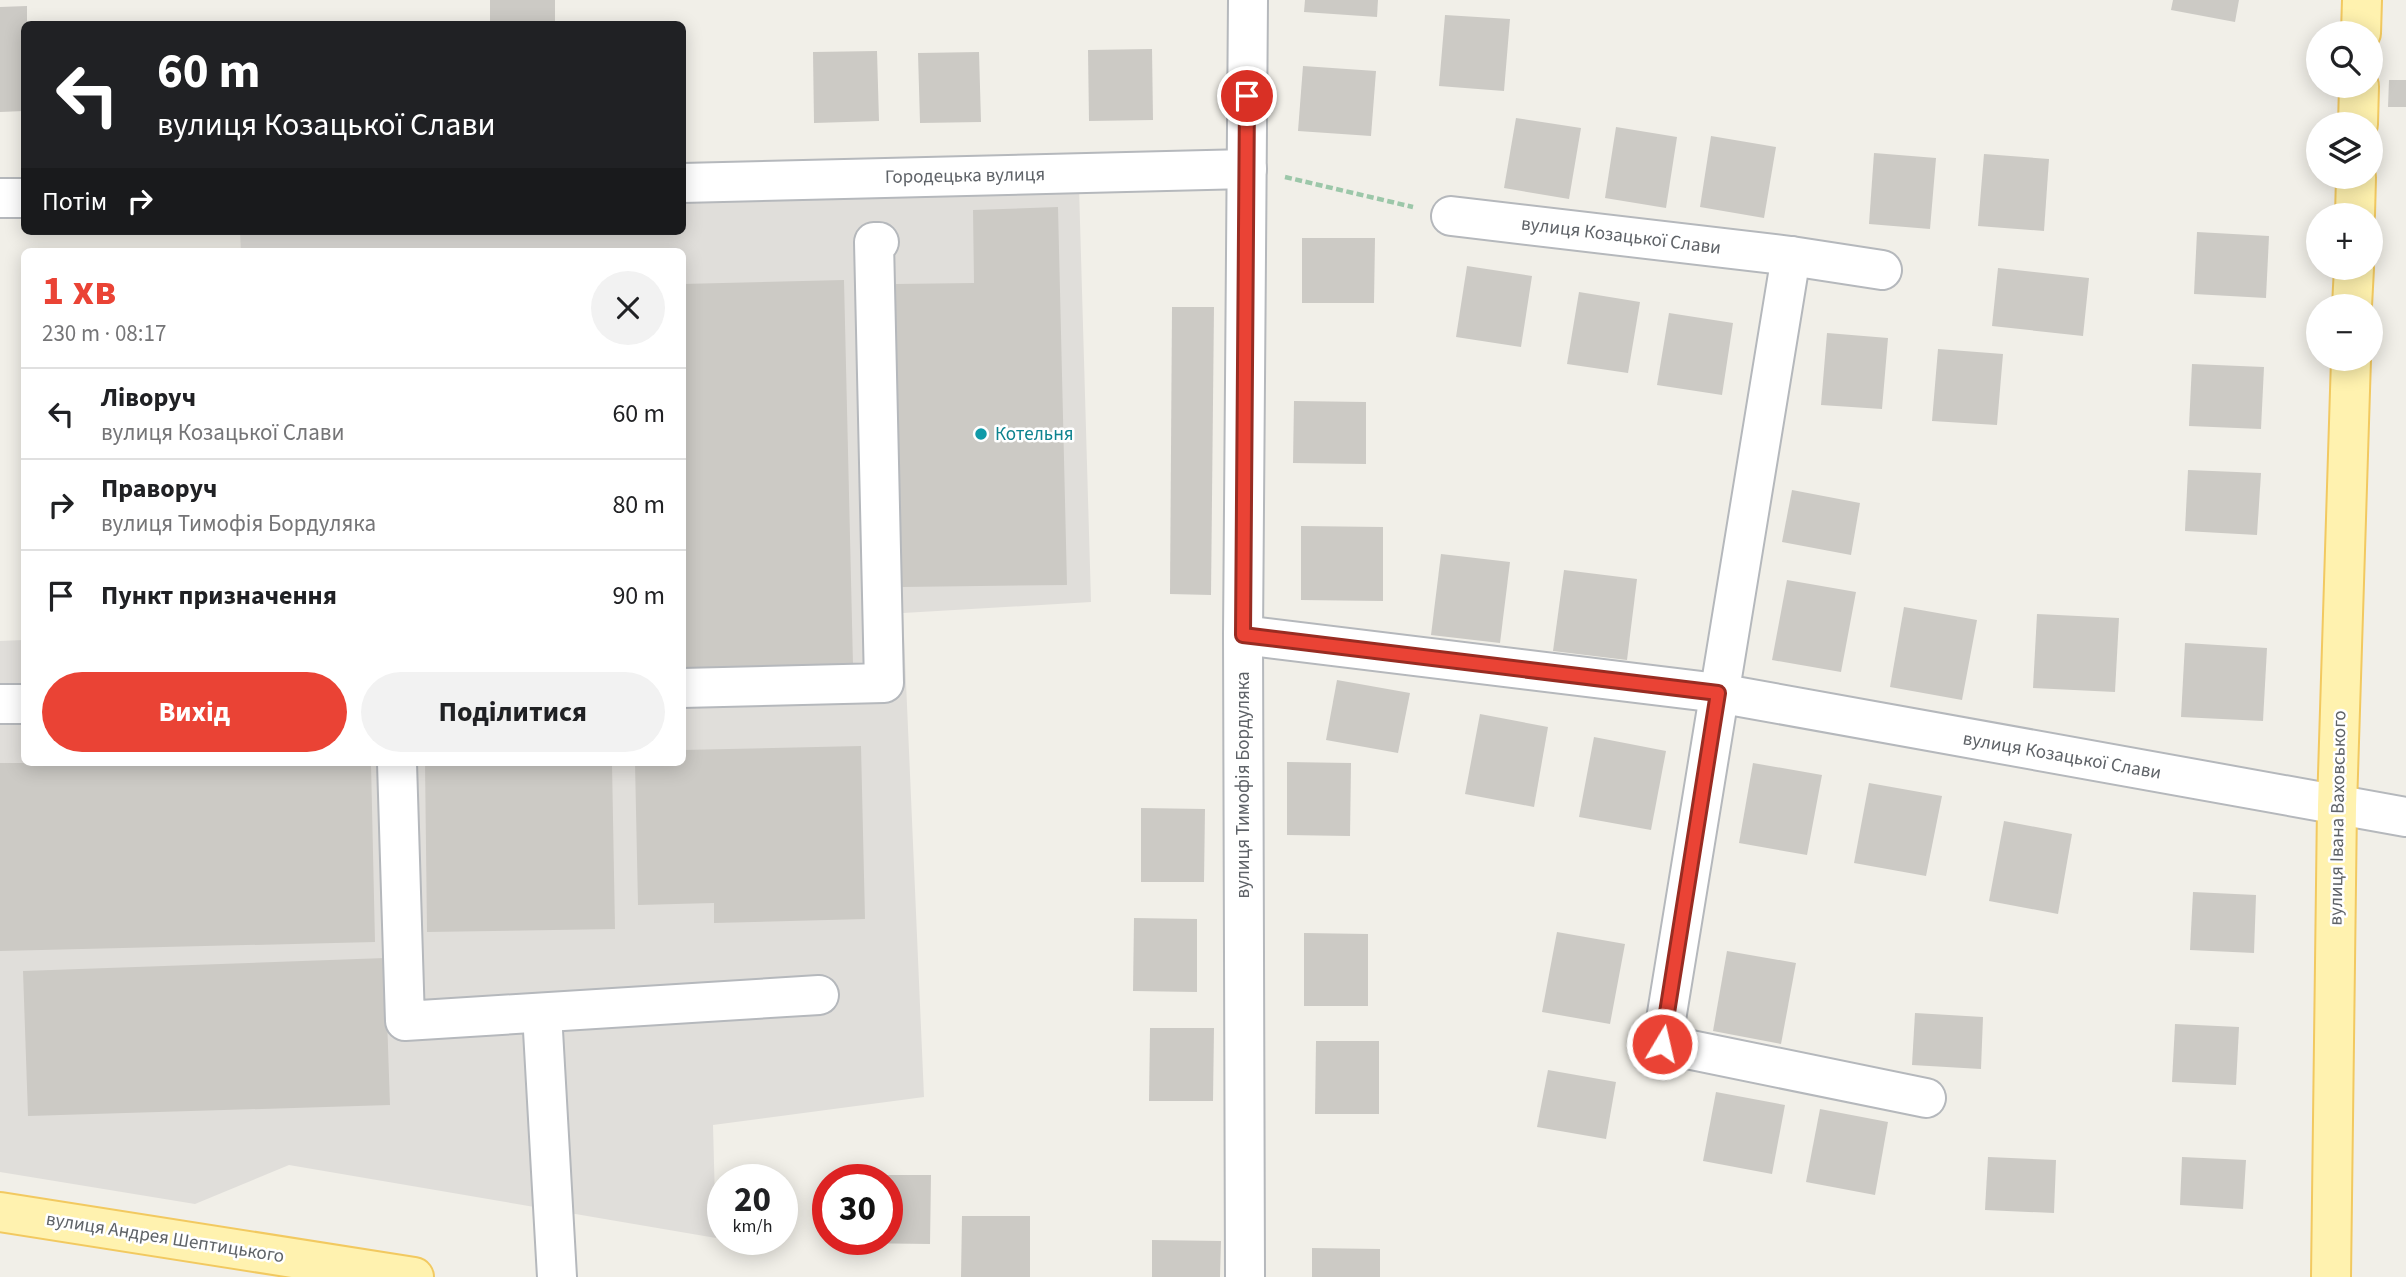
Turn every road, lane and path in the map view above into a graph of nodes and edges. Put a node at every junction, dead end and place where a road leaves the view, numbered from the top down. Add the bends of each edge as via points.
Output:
1 (1248, 0) edge
2 (2362, 0) edge
3 (2361, 21) edge
4 (1247, 169) junction
5 (686, 183) edge
6 (0, 198) edge
7 (21, 198) edge
8 (1451, 216) joint
9 (879, 242) dead end
10 (1791, 256) junction
11 (1882, 270) dead end
12 (2351, 371) edge
13 (1243, 635) junction
14 (686, 688) edge
15 (1718, 693) junction
16 (21, 704) edge
17 (0, 705) edge
18 (397, 766) edge
19 (2337, 806) junction
20 (2406, 817) edge
21 (819, 995) dead end
22 (542, 1013) junction
23 (1926, 1098) dead end
24 (0, 1212) edge
25 (399, 1276) edge
26 (557, 1277) edge
27 (1245, 1277) edge
28 (2331, 1277) edge

1 - 4 street, вулиця Тимофія Бордуляка
2 - 3 main road
4 - 5 street, Городецька вулиця
4 - 8 path
4 - 13 street, вулиця Тимофія Бордуляка
6 - 7 street
8 - 10 street, вулиця Козацької Слави
9 - 14 street via 874,242 884,683
10 - 11 street, вулиця Козацької Слави
10 - 15 street
12 - 19 main road, вулиця Івана Ваховського
13 - 15 street, вулиця Козацької Слави
13 - 27 street, вулиця Тимофія Бордуляка
15 - 19 street, вулиця Козацької Слави
15 - 23 street via 1662,1044
16 - 17 street
18 - 22 street via 405,1021
19 - 20 street, вулиця Козацької Слави
19 - 28 main road, вулиця Івана Ваховського
21 - 22 street
22 - 26 street
24 - 25 main road, вулиця Андрея Шептицького

